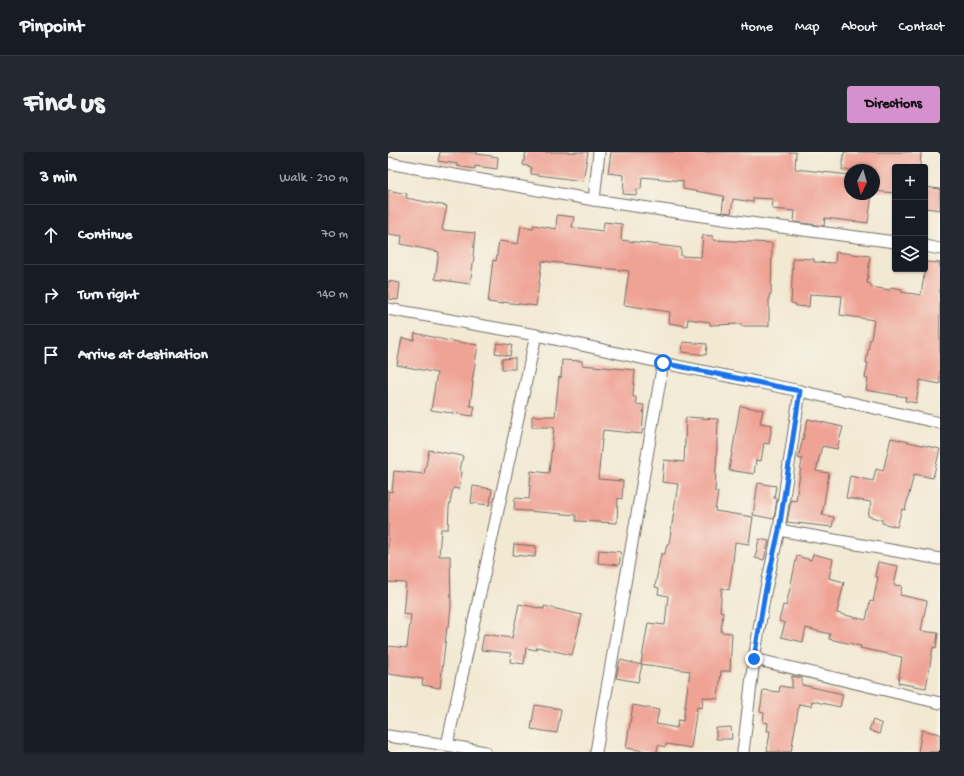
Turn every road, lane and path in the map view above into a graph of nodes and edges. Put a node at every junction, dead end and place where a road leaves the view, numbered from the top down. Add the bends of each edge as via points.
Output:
1 (600, 152) edge
2 (388, 163) edge
3 (594, 200) junction
4 (892, 242) edge
5 (928, 247) edge
6 (940, 249) edge
7 (388, 309) edge
8 (536, 334) junction
9 (663, 363) junction
10 (800, 391) junction
11 (940, 423) edge
12 (779, 530) junction
13 (940, 559) edge
14 (754, 659) junction
15 (940, 703) edge
16 (388, 736) edge
17 (447, 745) junction
18 (485, 752) edge
19 (596, 752) edge
20 (742, 752) edge

1 - 3 street
2 - 3 street
3 - 4 street
5 - 6 street
7 - 8 street
8 - 9 street
8 - 17 street
9 - 10 street
9 - 19 street
10 - 11 street
10 - 12 street
12 - 13 street
12 - 14 street
14 - 15 street
14 - 20 street
16 - 17 street
17 - 18 street

